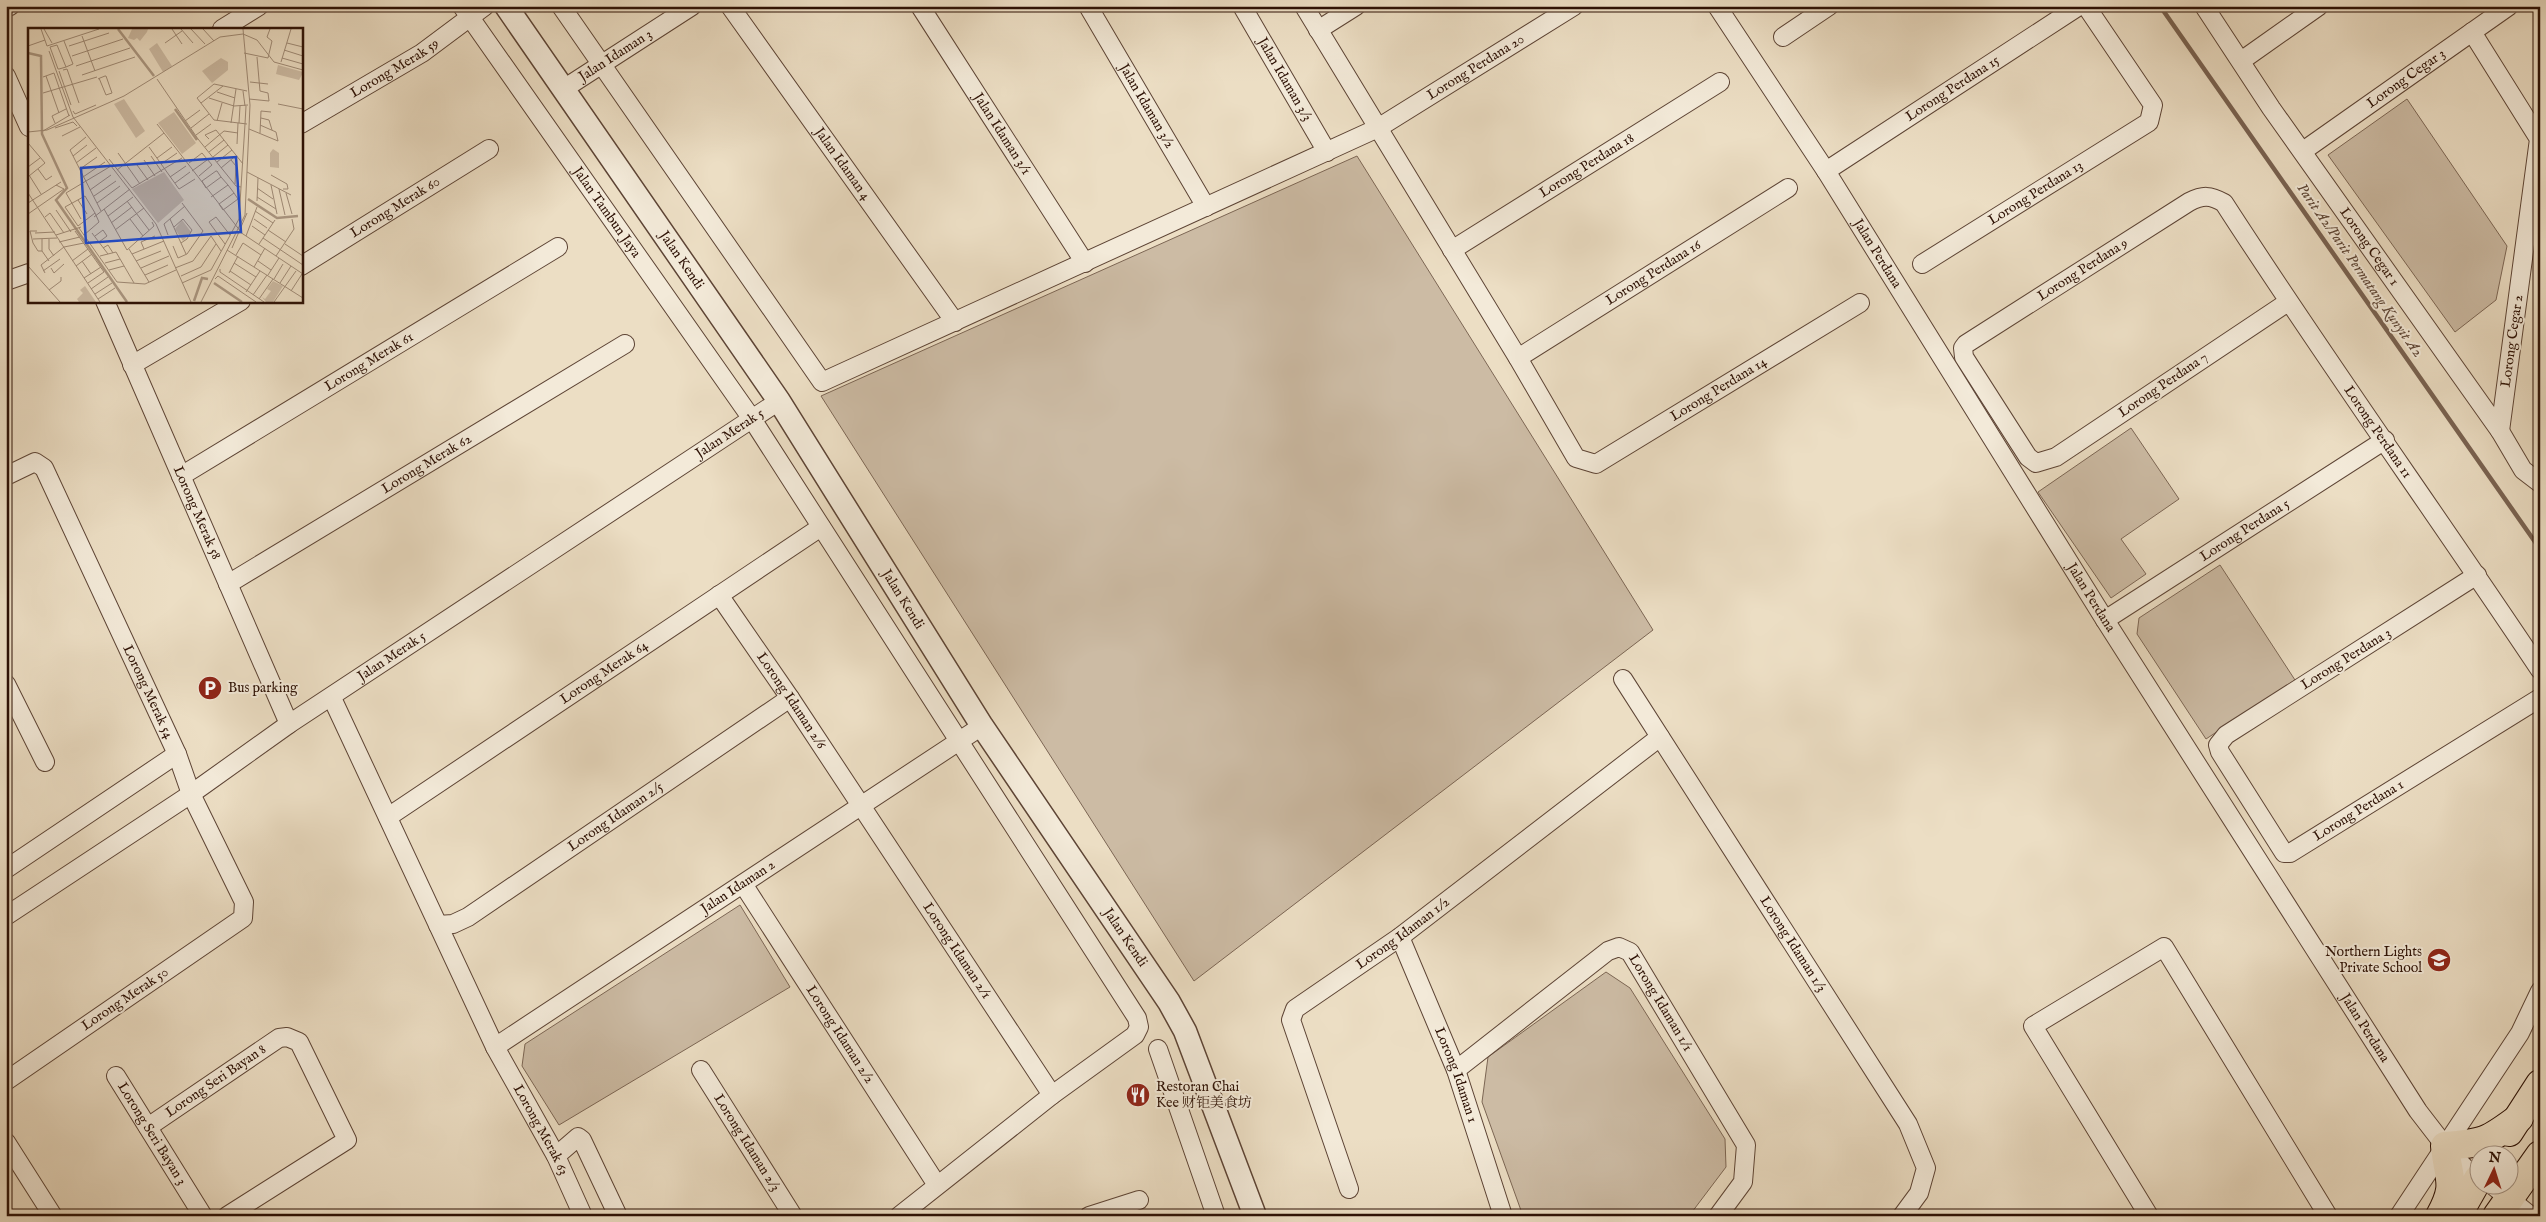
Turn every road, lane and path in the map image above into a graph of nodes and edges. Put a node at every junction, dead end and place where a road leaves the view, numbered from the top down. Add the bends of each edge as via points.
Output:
1 (10, 6) edge
2 (259, 6) edge
3 (485, 6) edge
4 (506, 6) edge
5 (561, 6) edge
6 (692, 6) edge
7 (730, 6) edge
8 (920, 6) edge
9 (1088, 6) edge
10 (1242, 6) edge
11 (1304, 6) edge
12 (1356, 6) edge
13 (1574, 6) edge
14 (1717, 6) edge
15 (1829, 6) edge
16 (2079, 6) edge
17 (2086, 6) edge
18 (2204, 6) edge
19 (2319, 6) edge
20 (2509, 6) edge
21 (6, 8) edge
22 (466, 12) edge
23 (224, 28) edge
24 (1318, 30) junction
25 (2472, 32) junction
26 (1783, 36) dead end
27 (2241, 61) junction
28 (601, 65) junction
29 (6, 76) edge
30 (1720, 82) dead end
31 (565, 88) junction
32 (302, 123) edge
33 (28, 125) edge
34 (1378, 128) junction
35 (489, 149) dead end
36 (2303, 151) junction
37 (1327, 152) junction
38 (1826, 171) junction
39 (1788, 188) dead end
40 (2213, 197) joint
41 (1206, 207) junction
42 (558, 247) dead end
43 (1452, 250) junction
44 (1085, 262) junction
45 (1922, 264) dead end
46 (302, 265) edge
47 (28, 273) edge
48 (6, 281) edge
49 (105, 302) edge
50 (239, 302) edge
51 (2288, 302) junction
52 (1860, 303) dead end
53 (955, 322) junction
54 (624, 344) dead end
55 (1518, 358) junction
56 (132, 365) junction
57 (780, 401) junction
58 (752, 419) junction
59 (2500, 430) junction
60 (2385, 440) junction
61 (2036, 463) joint
62 (6, 476) edge
63 (181, 476) junction
64 (2540, 483) edge
65 (821, 527) junction
66 (2477, 576) junction
67 (228, 584) junction
68 (719, 595) junction
69 (2104, 620) junction
70 (2540, 670) edge
71 (1623, 679) dead end
72 (6, 684) edge
73 (332, 698) junction
74 (790, 698) junction
75 (2540, 698) edge
76 (289, 724) junction
77 (982, 726) junction
78 (1660, 737) junction
79 (959, 741) junction
80 (2218, 745) joint
81 (177, 754) junction
82 (45, 762) dead end
83 (191, 794) junction
84 (860, 806) junction
85 (388, 817) junction
86 (6, 869) edge
87 (743, 884) junction
88 (6, 916) edge
89 (243, 918) joint
90 (438, 925) junction
91 (1400, 937) junction
92 (2540, 991) edge
93 (495, 1047) junction
94 (1158, 1049) dead end
95 (701, 1070) dead end
96 (1456, 1070) junction
97 (116, 1076) dead end
98 (6, 1081) edge
99 (2540, 1084) edge
100 (1052, 1095) junction
101 (2519, 1118) junction
102 (148, 1127) junction
103 (6, 1142) edge
104 (2502, 1144) edge
105 (2445, 1146) junction
106 (2540, 1154) edge
107 (556, 1156) junction
108 (2468, 1170) edge
109 (937, 1185) junction
110 (1349, 1189) dead end
111 (2471, 1194) edge
112 (2488, 1194) edge
113 (1139, 1200) dead end
114 (2503, 1204) edge
115 (52, 1216) edge
116 (203, 1216) edge
117 (227, 1216) edge
118 (583, 1216) edge
119 (618, 1216) edge
120 (793, 1216) edge
121 (899, 1216) edge
122 (1089, 1216) edge
123 (1216, 1216) edge
124 (1255, 1216) edge
125 (1503, 1216) edge
126 (1718, 1216) edge
127 (1902, 1216) edge
128 (2149, 1216) edge
129 (2328, 1216) edge
130 (2399, 1216) edge
131 (2440, 1216) edge
132 (2457, 1216) edge
133 (2531, 1216) edge

1 - 21 street
2 - 23 street
3 - 22 street, Lorong Merak 59
4 - 31 street, Jalan Kendi
5 - 28 street
6 - 28 street, Jalan Idaman 3
7 - 53 street, Jalan Idaman 4
8 - 44 street, Jalan Idaman 3/1
9 - 41 street, Jalan Idaman 3/2
10 - 37 street, Jalan Idaman 3/3
11 - 24 street
12 - 24 street
13 - 34 street, Lorong Perdana 20
14 - 38 street, Jalan Perdana
15 - 26 street
16 - 38 street, Lorong Perdana 15
17 - 45 street, Lorong Perdana 13 via 2153,105 2149,122
18 - 27 street, Lorong Cegar 1
19 - 27 street
20 - 25 street, Lorong Cegar 3
22 - 32 street, Lorong Merak 59 via 422,53
22 - 58 street, Jalan Tambun Jaya
24 - 34 street
25 - 36 street, Lorong Cegar 3
25 - 59 street, Lorong Cegar 2 via 2539,139
27 - 36 street, Lorong Cegar 1
28 - 31 street, Jalan Idaman 3
28 - 53 street, Lorong Perdana 20 via 822,382
29 - 33 street
30 - 43 street, Lorong Perdana 18
31 - 57 street, Jalan Kendi
34 - 37 street, Lorong Perdana 20
34 - 43 street
35 - 46 street, Lorong Merak 60
36 - 59 street, Lorong Cegar 1
37 - 41 street, Lorong Perdana 20
38 - 69 street, Jalan Perdana
39 - 55 street, Lorong Perdana 16
40 - 51 street, Lorong Perdana 11 via 2224,204
40 - 61 street, Lorong Perdana 9 via 2201,196 2189,202 1963,348 1964,356 2028,456
41 - 44 street, Lorong Perdana 20
42 - 63 street, Lorong Merak 61
43 - 55 street
44 - 53 street, Lorong Perdana 20
47 - 48 street
49 - 56 street, Lorong Merak 58
50 - 56 street
51 - 60 street, Lorong Perdana 11
51 - 61 street, Lorong Perdana 7 via 2056,457
52 - 55 street, Lorong Perdana 14 via 1596,464 1576,458
54 - 67 street, Lorong Merak 62
56 - 63 street, Lorong Merak 58
57 - 58 street, Jalan Merak 5
57 - 77 street, Jalan Kendi
58 - 65 street
58 - 73 street, Jalan Merak 5
59 - 64 street, Lorong Cegar 1 via 2523,470
60 - 66 street, Lorong Perdana 11
60 - 69 street, Lorong Perdana 5
62 - 81 street, Lorong Merak 54 via 35,462 44,468
63 - 67 street, Lorong Merak 58
65 - 68 street, Lorong Merak 64
65 - 79 street
66 - 70 street, Lorong Perdana 11
66 - 80 street, Lorong Perdana 3 via 2226,736
67 - 76 street, Lorong Merak 58
68 - 74 street, Lorong Idaman 2/6
68 - 85 street, Lorong Merak 64
69 - 105 street, Jalan Perdana via 2418,1111
71 - 78 street, Lorong Idaman 1/3
72 - 82 street
73 - 76 street, Jalan Merak 5
73 - 85 street, Lorong Merak 63
74 - 84 street, Lorong Idaman 2/6
74 - 90 street, Lorong Idaman 2/5 via 468,917 453,924
75 - 80 street, Lorong Perdana 1 via 2290,853 2284,853
76 - 83 street, Jalan Merak 5
77 - 79 street, Jalan Idaman 2
77 - 124 street, Jalan Kendi via 1169,1002 1185,1031
78 - 91 street, Lorong Idaman 1/2
78 - 127 street, Lorong Idaman 1/3 via 1908,1124 1926,1168 1919,1193
79 - 84 street, Jalan Idaman 2
79 - 100 street via 1137,1018 1135,1035
81 - 83 street, Lorong Merak 54
81 - 86 street
83 - 88 street, Jalan Merak 5
83 - 89 street, Lorong Merak 54 via 244,902
84 - 87 street, Jalan Idaman 2
84 - 100 street, Lorong Idaman 2/1
85 - 90 street, Lorong Merak 63
87 - 93 street, Jalan Idaman 2
87 - 109 street, Lorong Idaman 2/2
89 - 98 street, Lorong Merak 50
90 - 93 street, Lorong Merak 63
91 - 96 street, Lorong Idaman 1
91 - 110 street, Lorong Idaman 1/2 via 1296,1009 1291,1020
92 - 105 street via 2520,1033
93 - 107 street, Lorong Merak 63
94 - 123 street
95 - 120 street, Lorong Idaman 2/3
96 - 125 street, Lorong Idaman 1
96 - 126 street, Lorong Idaman 1/1 via 1608,951 1619,947 1630,952 1746,1145 1743,1182
97 - 102 street, Lorong Seri Bayan 3
99 - 101 highway
100 - 109 street
101 - 104 highway
101 - 105 highway via 2478,1144
102 - 116 street, Lorong Seri Bayan 3
102 - 117 street, Lorong Seri Bayan 8 via 279,1038 299,1042 347,1140
103 - 115 street
105 - 108 street, Jalan Perdana
105 - 130 street
105 - 131 highway via 2447,1166 2453,1180 2449,1199
106 - 114 highway
107 - 118 street, Lorong Merak 63
107 - 119 street via 578,1137 582,1140
109 - 121 street
111 - 132 highway
112 - 114 street, Jalan Perdana
113 - 122 street
114 - 133 street, Jalan Perdana
128 - 129 street via 2033,1026 2164,947

